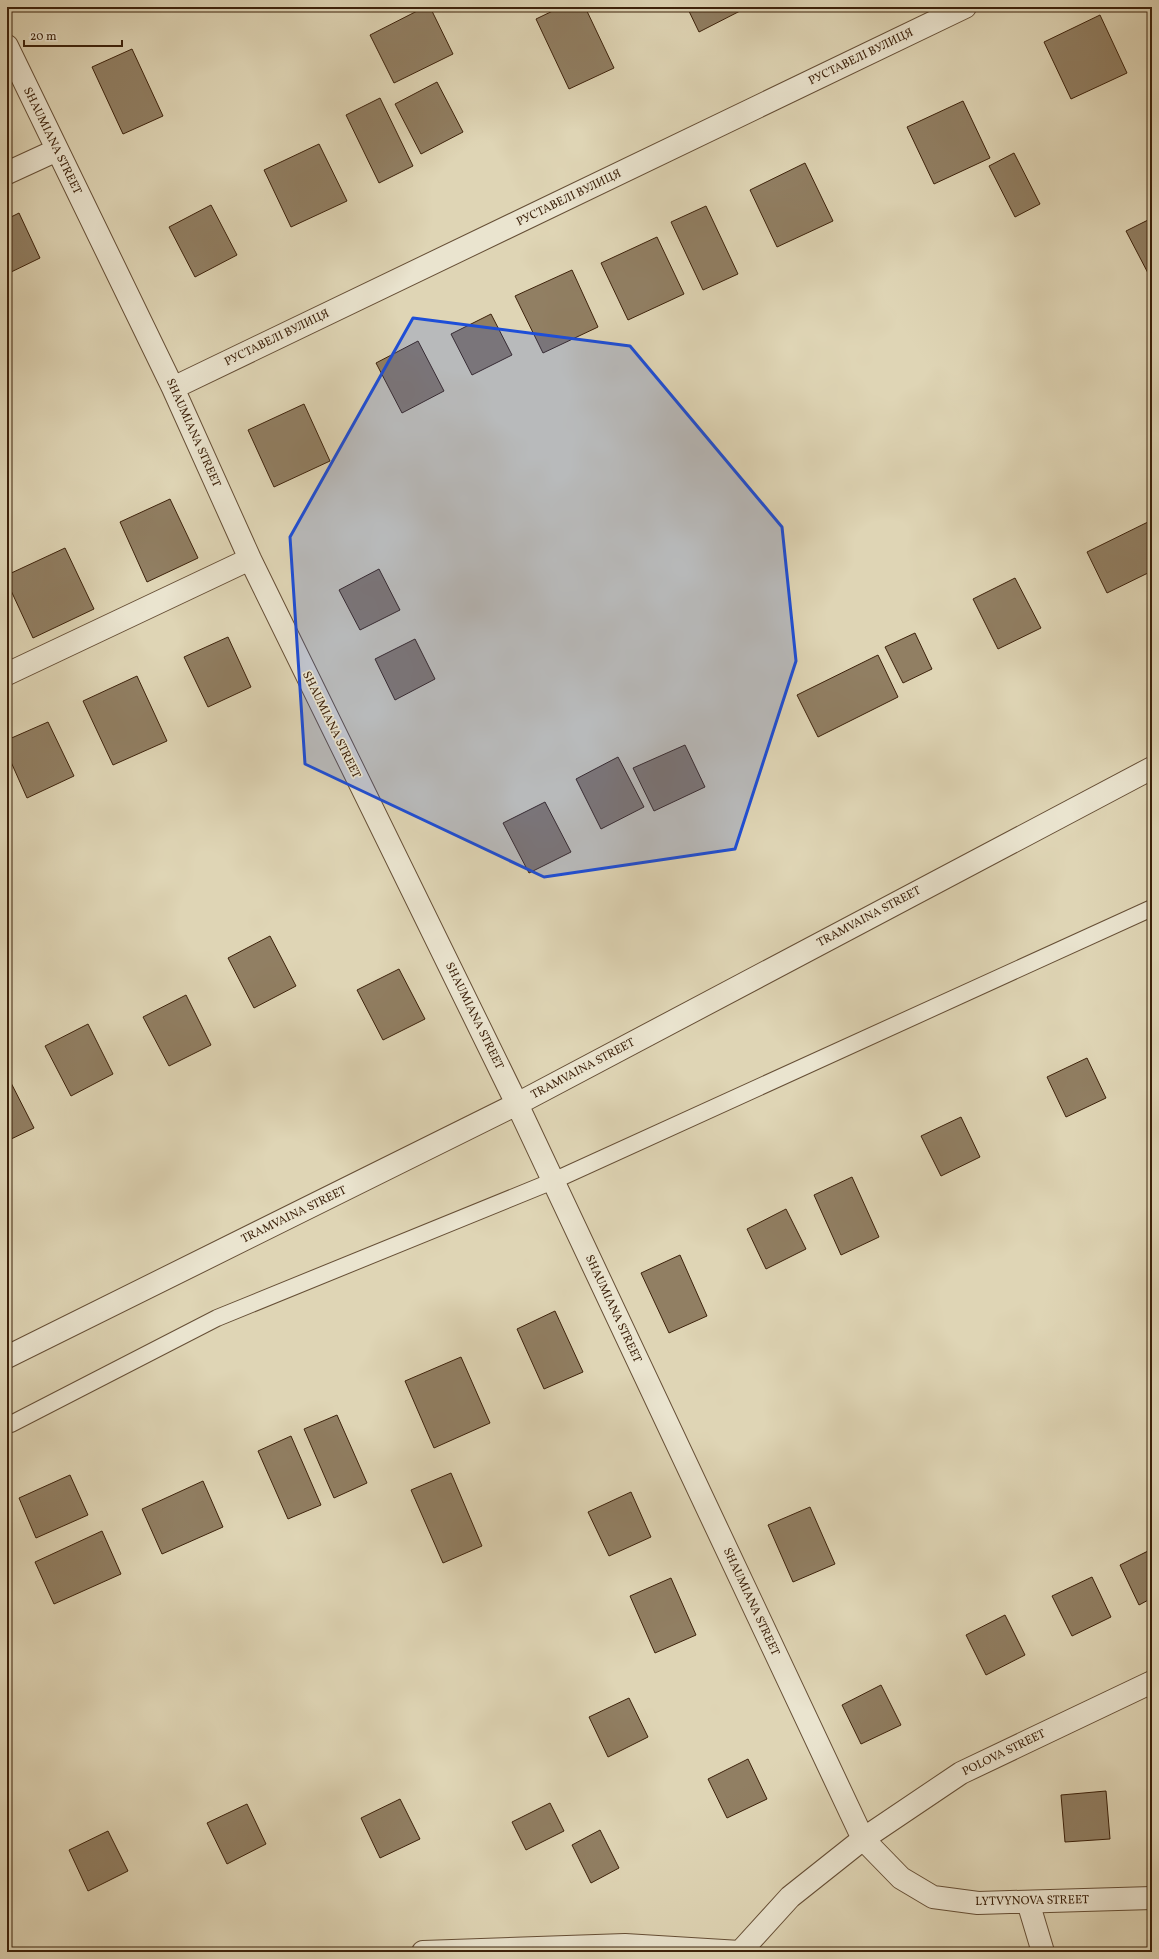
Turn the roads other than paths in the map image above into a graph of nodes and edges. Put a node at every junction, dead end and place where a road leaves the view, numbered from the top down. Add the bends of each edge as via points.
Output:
1 (965, 7) edge
2 (7, 46) edge
3 (57, 150) junction
4 (7, 174) edge
5 (173, 388) junction
6 (250, 559) junction
7 (7, 674) edge
8 (1152, 768) edge
9 (1152, 908) edge
10 (517, 1104) junction
11 (553, 1181) junction
12 (7, 1357) edge
13 (7, 1423) edge
14 (1152, 1682) edge
15 (863, 1839) junction
16 (1152, 1898) edge
17 (1028, 1902) junction
18 (423, 1952) edge
19 (740, 1952) edge
20 (1043, 1952) edge

1 - 5 street, РУСТАВЕЛІ ВУЛИЦЯ
2 - 3 street, SHAUMIANA STREET
3 - 4 street
3 - 5 street, SHAUMIANA STREET
5 - 6 street, SHAUMIANA STREET
6 - 7 street
6 - 10 street, SHAUMIANA STREET
8 - 10 street, TRAMVAINA STREET
9 - 11 lane
10 - 11 street, SHAUMIANA STREET
10 - 12 street, TRAMVAINA STREET
11 - 13 lane via 217,1318 11,1424
11 - 15 street, SHAUMIANA STREET
14 - 15 street, POLOVA STREET via 961,1773
15 - 17 street, LYTVYNOVA STREET via 901,1878 933,1897 978,1903
15 - 19 street via 790,1897
16 - 17 street, LYTVYNOVA STREET
17 - 20 street
18 - 19 street via 625,1945

